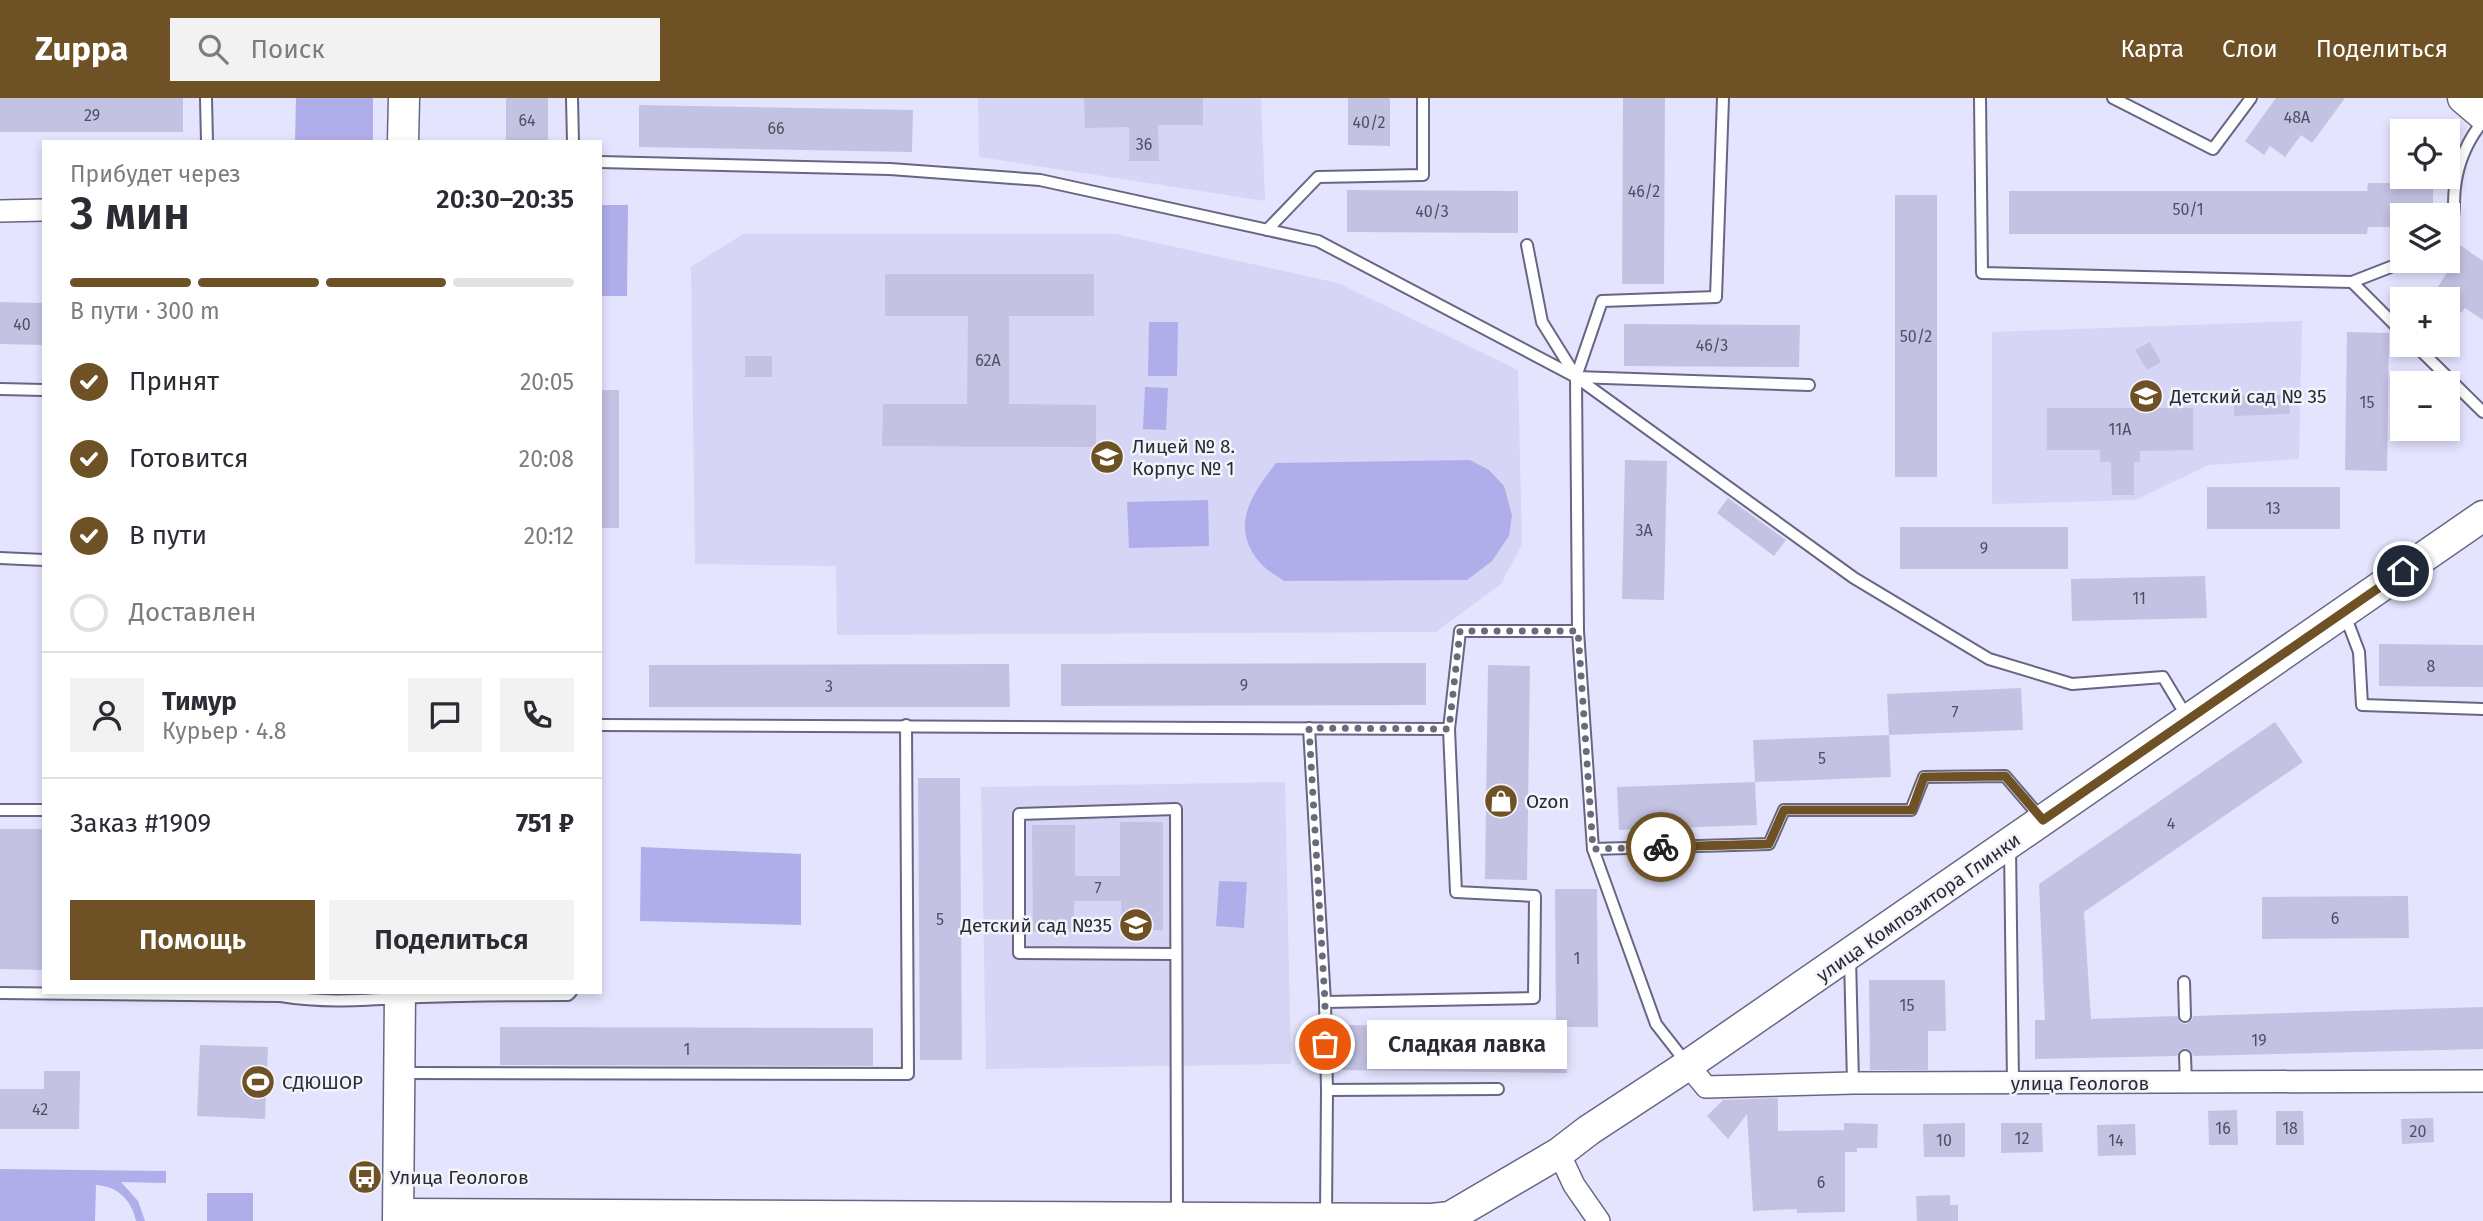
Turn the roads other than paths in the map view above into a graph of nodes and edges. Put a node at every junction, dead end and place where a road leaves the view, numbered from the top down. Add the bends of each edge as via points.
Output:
1 (206, 98) edge
2 (404, 98) edge
3 (572, 98) edge
4 (1423, 98) edge
5 (1723, 98) edge
6 (1980, 98) edge
7 (2113, 98) edge
8 (2251, 98) edge
9 (2463, 98) edge
10 (2483, 115) edge
11 (2483, 121) edge
12 (207, 140) edge
13 (403, 140) edge
14 (573, 140) edge
15 (602, 162) edge
16 (2454, 203) edge
17 (42, 210) edge
18 (0, 211) edge
19 (1267, 230) junction
20 (1527, 245) dead end
21 (2390, 267) edge
22 (2352, 282) junction
23 (2390, 319) edge
24 (2427, 357) edge
25 (1576, 377) junction
26 (1809, 385) dead end
27 (0, 389) edge
28 (42, 390) edge
29 (2483, 412) edge
30 (2483, 516) edge
31 (0, 558) edge
32 (42, 560) edge
33 (2344, 612) junction
34 (1578, 631) junction
35 (2483, 709) edge
36 (2189, 719) junction
37 (906, 724) junction
38 (602, 725) edge
39 (1309, 728) junction
40 (1449, 729) junction
41 (0, 810) edge
42 (42, 810) edge
43 (2043, 820) junction
44 (2010, 844) junction
45 (1593, 849) junction
46 (1175, 954) junction
47 (1850, 954) junction
48 (2184, 982) dead end
49 (0, 993) edge
50 (42, 994) edge
51 (198, 994) edge
52 (569, 994) edge
53 (400, 995) edge
54 (1325, 1002) junction
55 (2185, 1016) dead end
56 (2185, 1056) dead end
57 (1688, 1065) junction
58 (400, 1073) junction
59 (2483, 1081) edge
60 (2186, 1082) junction
61 (1853, 1083) junction
62 (2013, 1083) junction
63 (1498, 1089) dead end
64 (1328, 1090) junction
65 (1559, 1153) junction
66 (399, 1218) edge
67 (590, 1218) edge
68 (1177, 1218) junction
69 (1042, 1219) edge
70 (1325, 1219) junction
71 (1457, 1219) edge
72 (1599, 1221) edge

1 - 12 lane
2 - 13 street
3 - 14 lane
4 - 19 lane via 1423,175 1318,177
5 - 25 lane via 1716,297 1602,301
6 - 22 lane via 1982,273
7 - 8 lane via 2213,149
9 - 10 street
11 - 16 lane via 2467,141
15 - 19 lane via 890,169 1040,180
17 - 18 street
19 - 25 lane via 1318,241
20 - 25 lane via 1542,323
21 - 22 lane
22 - 23 lane
24 - 29 lane
25 - 26 lane
25 - 34 lane
25 - 36 lane via 1854,578 1989,659 2072,684 2163,677
27 - 28 lane
30 - 33 street, улица Композитора Глинки
31 - 32 lane
33 - 35 lane via 2359,652 2362,705
33 - 36 street, улица Композитора Глинки
34 - 40 lane via 1460,631
34 - 45 lane
36 - 43 street, улица Композитора Глинки
37 - 38 lane
37 - 39 lane
37 - 58 lane via 908,1073
39 - 40 lane
39 - 54 lane
40 - 54 lane via 1456,892 1535,896 1534,998
41 - 42 lane
43 - 44 street, улица Композитора Глинки
43 - 45 lane via 2005,776 1924,777 1912,810 1784,810 1769,844
44 - 47 street, улица Композитора Глинки
44 - 62 lane
45 - 57 lane via 1656,1024
46 - 46 lane via 1176,808 1019,814 1019,953
46 - 68 lane
47 - 57 street, улица Композитора Глинки
47 - 61 lane
48 - 55 lane
49 - 50 lane
51 - 53 lane via 281,996 316,1002
52 - 53 lane
53 - 58 street
54 - 64 lane
56 - 60 lane
57 - 61 street, улица Геологов via 1706,1087
57 - 65 street, улица Композитора Глинки
58 - 66 street
59 - 60 street, улица Геологов
60 - 62 street, улица Геологов
61 - 62 street, улица Геологов
63 - 64 lane
64 - 70 lane
65 - 71 street, улица Композитора Глинки
65 - 72 street
66 - 67 street
67 - 69 street
68 - 69 street
68 - 70 street
70 - 71 street

